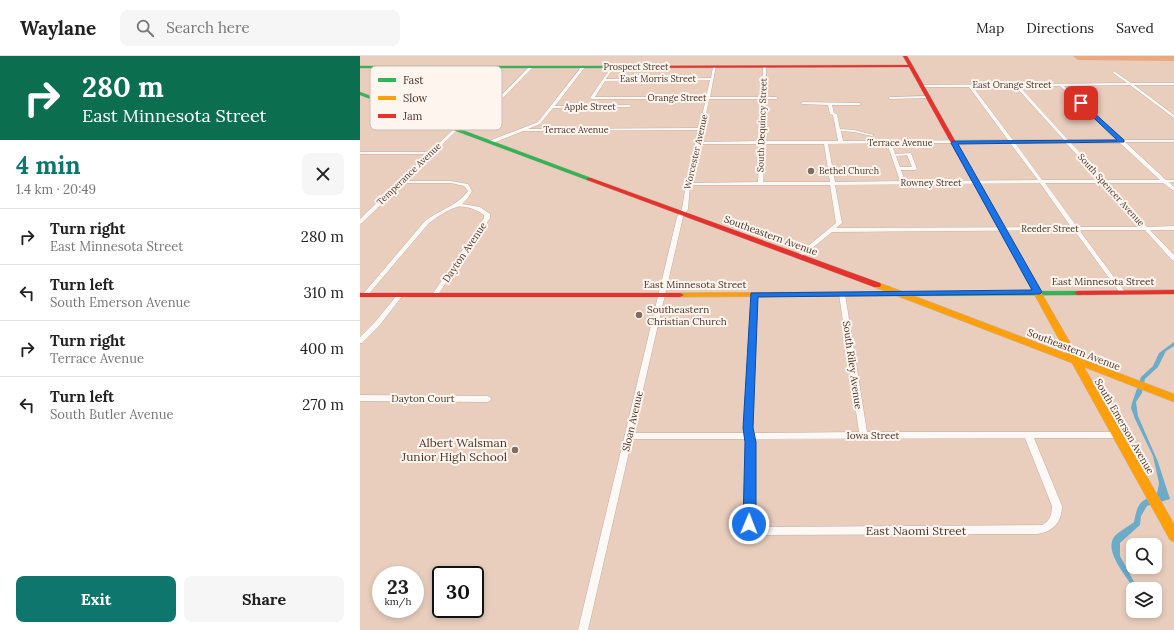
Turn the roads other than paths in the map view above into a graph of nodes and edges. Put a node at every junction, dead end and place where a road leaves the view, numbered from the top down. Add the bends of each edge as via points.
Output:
1 (906, 56) edge
2 (765, 66) junction
3 (911, 66) junction
4 (502, 67) edge
5 (531, 67) junction
6 (583, 67) junction
7 (612, 67) junction
8 (715, 67) junction
9 (1114, 72) dead end
10 (712, 79) junction
11 (604, 80) junction
12 (1129, 84) junction
13 (1174, 84) edge
14 (970, 85) junction
15 (1016, 85) junction
16 (1061, 85) junction
17 (922, 86) junction
18 (360, 93) edge
19 (370, 97) edge
20 (502, 97) edge
21 (708, 98) junction
22 (763, 98) junction
23 (776, 98) dead end
24 (890, 98) dead end
25 (929, 98) junction
26 (803, 103) dead end
27 (859, 104) dead end
28 (830, 105) junction
29 (629, 106) dead end
30 (552, 107) junction
31 (1174, 118) edge
32 (701, 129) junction
33 (455, 130) edge
34 (459, 130) edge
35 (524, 130) junction
36 (838, 130) junction
37 (871, 133) dead end
38 (1122, 141) junction
39 (1174, 141) edge
40 (491, 142) junction
41 (1012, 142) junction
42 (1067, 142) junction
43 (698, 143) junction
44 (762, 143) junction
45 (826, 143) junction
46 (841, 143) junction
47 (889, 143) junction
48 (954, 143) junction
49 (360, 153) edge
50 (367, 153) junction
51 (430, 153) junction
52 (893, 154) junction
53 (360, 159) edge
54 (898, 168) junction
55 (1165, 181) junction
56 (1174, 181) edge
57 (401, 182) junction
58 (1042, 182) junction
59 (1104, 182) junction
60 (833, 183) junction
61 (903, 183) junction
62 (976, 183) junction
63 (688, 184) junction
64 (760, 184) junction
65 (1174, 190) edge
66 (459, 205) junction
67 (682, 214) junction
68 (360, 222) edge
69 (1146, 228) junction
70 (1174, 228) edge
71 (1076, 229) junction
72 (830, 230) junction
73 (1002, 230) junction
74 (798, 257) junction
75 (1174, 259) edge
76 (1038, 292) junction
77 (1122, 292) junction
78 (1174, 292) edge
79 (900, 293) junction
80 (842, 294) junction
81 (362, 295) edge
82 (400, 295) junction
83 (435, 295) junction
84 (661, 295) junction
85 (754, 295) junction
86 (360, 341) edge
87 (1076, 362) junction
88 (360, 398) edge
89 (487, 398) dead end
90 (1174, 398) edge
91 (863, 435) junction
92 (1028, 435) junction
93 (1118, 435) junction
94 (628, 436) junction
95 (749, 436) junction
96 (1174, 536) edge
97 (583, 630) edge

1 - 3 main road, South Emerson Avenue
2 - 3 main road, Prospect Street
2 - 8 main road, Prospect Street
2 - 22 street, South Dequincy Street
3 - 17 main road, South Emerson Avenue
4 - 5 main road, Prospect Street
5 - 6 main road, Prospect Street
5 - 20 street, Temperance Avenue
6 - 7 main road, Prospect Street
6 - 30 street
7 - 8 main road, Prospect Street
7 - 11 street
8 - 10 street, Worcester Avenue
9 - 12 street
10 - 11 street, East Morris Street
10 - 21 street, Worcester Avenue
11 - 21 street, Orange Street via 592,98
12 - 13 street, East Orange Street
12 - 16 street, East Orange Street
12 - 31 street
14 - 15 street, East Orange Street
14 - 17 street, East Orange Street
14 - 41 street
15 - 16 street, East Orange Street
15 - 42 street, South Spencer Avenue
16 - 38 street
17 - 25 main road, South Emerson Avenue
18 - 19 main road, Southeastern Avenue
21 - 22 street, Orange Street
21 - 32 street, Worcester Avenue
22 - 23 street, Orange Street
22 - 44 street, South Dequincy Street
24 - 25 street
25 - 48 main road, South Emerson Avenue
26 - 28 street
27 - 28 street
28 - 36 street via 832,114 835,114
29 - 30 street, Apple Street
30 - 35 street via 539,122
32 - 35 street, Terrace Avenue
32 - 43 street, Worcester Avenue
33 - 51 street, Temperance Avenue
34 - 40 main road, Southeastern Avenue
35 - 40 street
36 - 37 street
36 - 46 street
38 - 39 street, Terrace Avenue
38 - 42 street, Terrace Avenue
38 - 55 street
40 - 67 main road, Southeastern Avenue
41 - 42 street, Terrace Avenue
41 - 48 street, Terrace Avenue
41 - 58 street
42 - 59 street, South Spencer Avenue
43 - 44 street, Terrace Avenue
43 - 63 street, Worcester Avenue
44 - 45 street, Terrace Avenue
44 - 64 street, South Dequincy Street
45 - 46 street, Terrace Avenue
45 - 60 street
46 - 47 street, Terrace Avenue
47 - 48 street, Terrace Avenue
47 - 52 street
48 - 62 main road, South Emerson Avenue
49 - 50 street
50 - 51 street
50 - 53 street
51 - 57 street, Temperance Avenue
52 - 54 street
52 - 54 street via 909,154 915,168
54 - 61 street
55 - 56 street, Rowney Street
55 - 59 street, Rowney Street
55 - 65 street
57 - 66 street via 464,184 468,187 469,193
57 - 68 street, Temperance Avenue
58 - 59 street, Rowney Street
58 - 62 street, Rowney Street
58 - 71 street
59 - 69 street, South Spencer Avenue
60 - 61 street, Rowney Street
60 - 64 street, Rowney Street
60 - 72 street via 840,223
61 - 62 street, Rowney Street
62 - 73 main road, South Emerson Avenue
63 - 64 street, Rowney Street
63 - 67 street, Worcester Avenue
66 - 81 street via 428,220
66 - 83 street, Dayton Avenue via 481,210 487,214 487,218
67 - 74 main road, Southeastern Avenue
67 - 84 street, Sloan Avenue
69 - 70 street, Reeder Street
69 - 71 street, Reeder Street
69 - 75 street, South Spencer Avenue
71 - 73 street, Reeder Street
71 - 77 street
72 - 73 street, Reeder Street
72 - 74 street
73 - 76 main road, South Emerson Avenue
74 - 79 main road, Southeastern Avenue
76 - 77 main road, East Minnesota Street
76 - 79 main road, East Minnesota Street
76 - 87 main road, South Emerson Avenue
77 - 78 main road, East Minnesota Street
79 - 80 main road, East Minnesota Street
79 - 87 main road, Southeastern Avenue
80 - 85 main road, East Minnesota Street
80 - 91 street, South Riley Avenue
81 - 82 main road, East Minnesota Street
82 - 83 main road, East Minnesota Street
82 - 86 street
83 - 84 main road, East Minnesota Street
84 - 85 main road, East Minnesota Street
84 - 94 street, Sloan Avenue
85 - 95 street
87 - 90 main road, Southeastern Avenue
87 - 93 main road, South Emerson Avenue
88 - 89 street, Dayton Court
91 - 92 street, Iowa Street
91 - 95 street, Iowa Street
92 - 93 street, Iowa Street
92 - 95 street, East Naomi Street via 1055,499 1057,510 1055,519 1048,527 1037,530 757,531 749,522
93 - 96 main road, South Emerson Avenue
94 - 95 street, Iowa Street
94 - 97 street, Sloan Avenue

